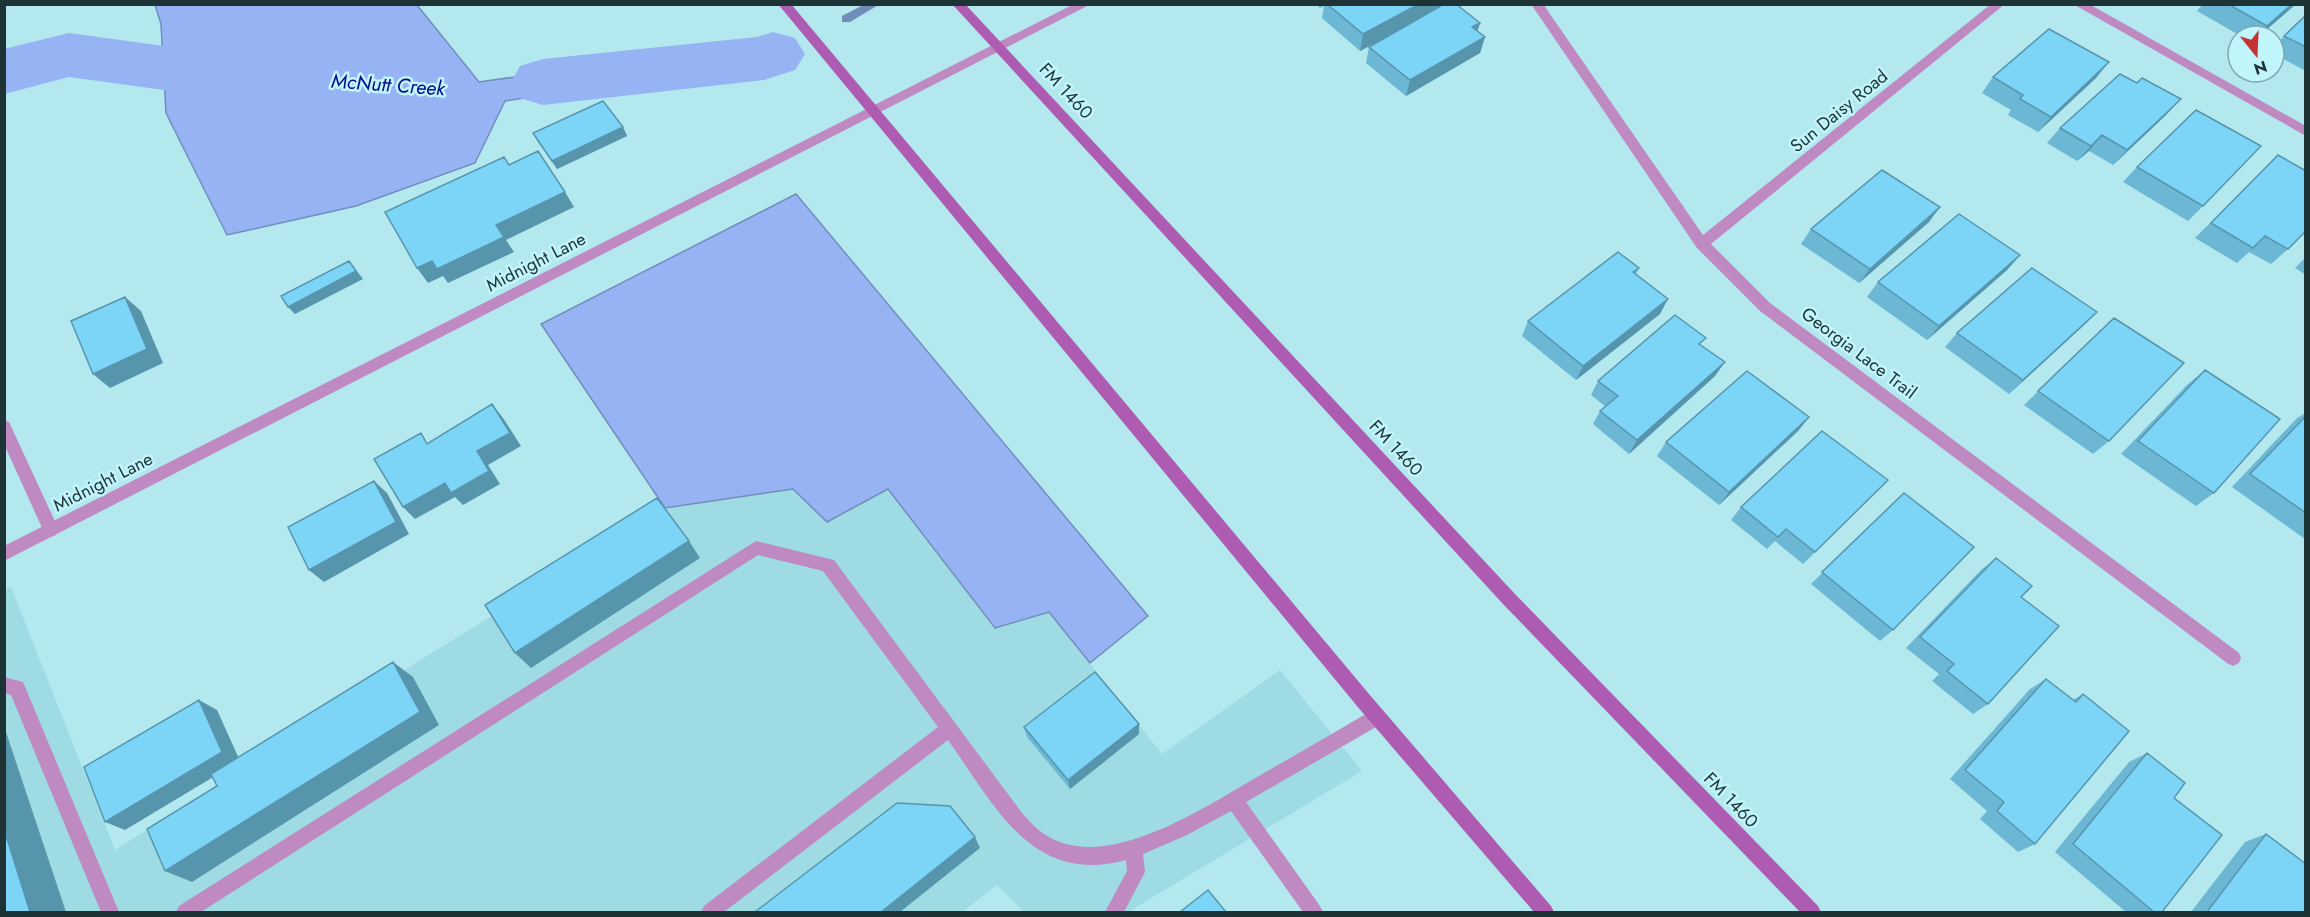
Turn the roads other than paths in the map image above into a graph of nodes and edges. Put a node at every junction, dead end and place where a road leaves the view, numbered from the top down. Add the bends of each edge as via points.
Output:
1 (784, 4) edge
2 (958, 4) edge
3 (1085, 4) edge
4 (1537, 4) edge
5 (1998, 4) edge
6 (2079, 4) edge
7 (1000, 48) junction
8 (872, 112) junction
9 (2306, 132) edge
10 (1702, 244) junction
11 (4, 426) edge
12 (51, 530) junction
13 (4, 554) edge
14 (2233, 658) dead end
15 (4, 686) edge
16 (1377, 717) junction
17 (949, 729) junction
18 (1234, 800) junction
19 (1133, 848) junction
20 (110, 912) edge
21 (185, 912) edge
22 (711, 912) edge
23 (1114, 912) edge
24 (1314, 912) edge
25 (1545, 912) edge
26 (1812, 912) edge

1 - 8 main road
2 - 7 main road, FM 1460 / FM 1460
3 - 7 street, Midnight Lane
4 - 10 street, Georgia Lace Trail
5 - 10 street, Sun Daisy Road
6 - 9 street
7 - 8 street, Midnight Lane
7 - 26 main road, FM 1460 / FM 1460 via 1509,599
8 - 12 street, Midnight Lane
8 - 16 main road
10 - 14 street, Georgia Lace Trail via 1765,307
11 - 12 street
12 - 13 street, Midnight Lane
15 - 20 street via 17,688
16 - 18 street
16 - 25 main road
17 - 19 street via 1030,836 1055,850 1101,855
17 - 21 street via 828,565 756,548
17 - 22 street
18 - 19 street via 1193,824
18 - 24 street
19 - 23 street via 1136,872

